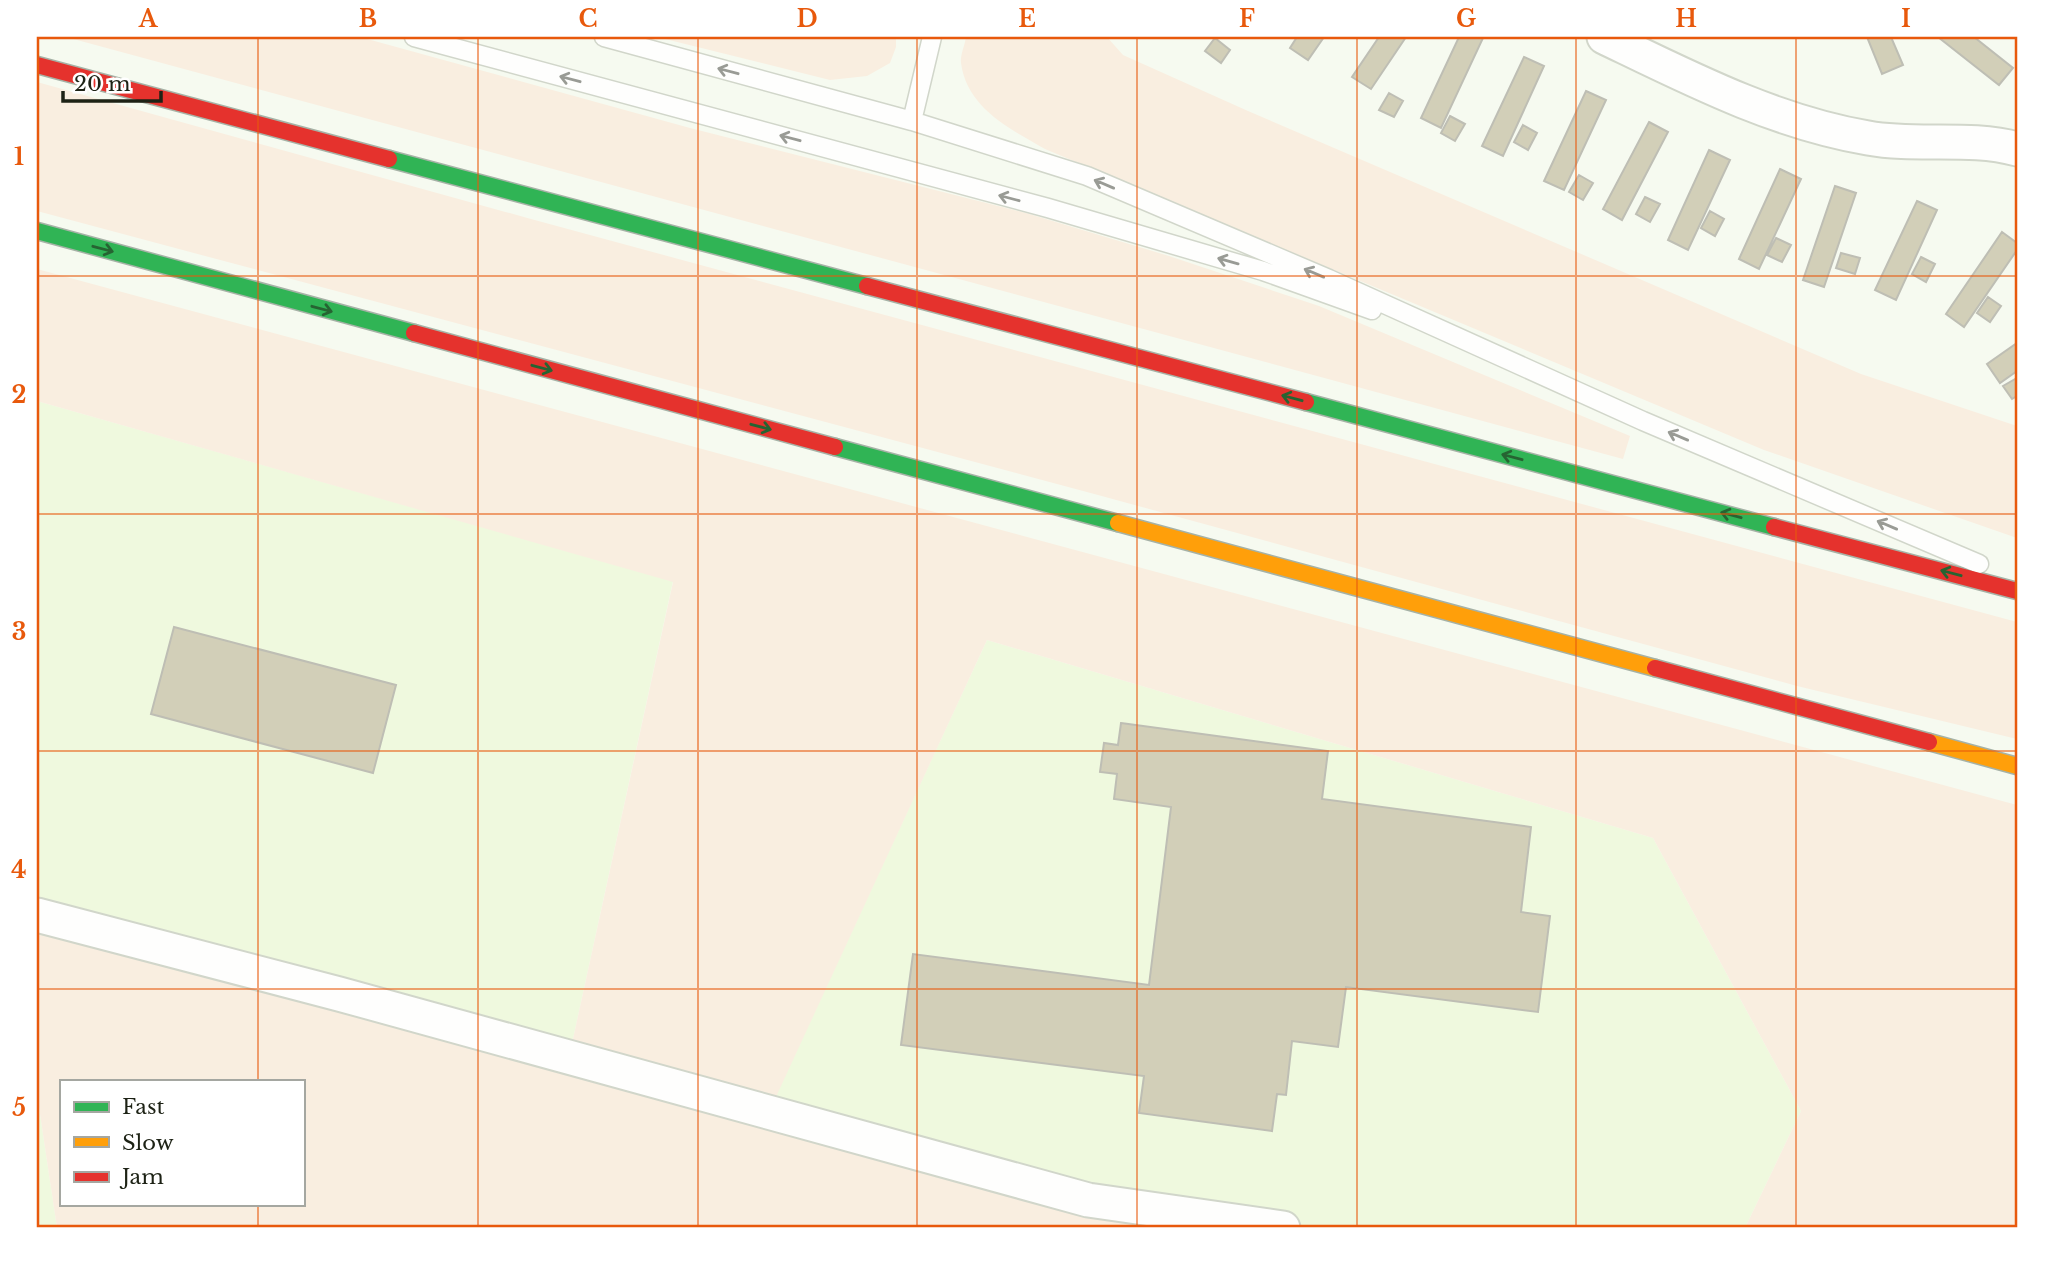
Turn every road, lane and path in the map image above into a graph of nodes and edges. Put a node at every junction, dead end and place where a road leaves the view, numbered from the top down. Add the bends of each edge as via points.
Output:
1 (414, 37) edge
2 (604, 37) edge
3 (932, 37) edge
4 (1604, 37) edge
5 (458, 43) edge
6 (37, 65) edge
7 (912, 121) junction
8 (2017, 149) edge
9 (37, 232) edge
10 (1500, 356) junction
11 (2017, 581) edge
12 (2017, 591) edge
13 (2017, 766) edge
14 (37, 915) edge
15 (1283, 1228) edge

1 - 5 lane
7 -> 2 lane
3 - 7 lane
4 - 8 street via 1752,105 1833,132 1913,142 1994,143
10 -> 5 lane via 1263,271
12 -> 6 highway
10 -> 7 lane via 1087,176
9 -> 13 highway
11 -> 10 lane
14 - 15 street via 1088,1200

